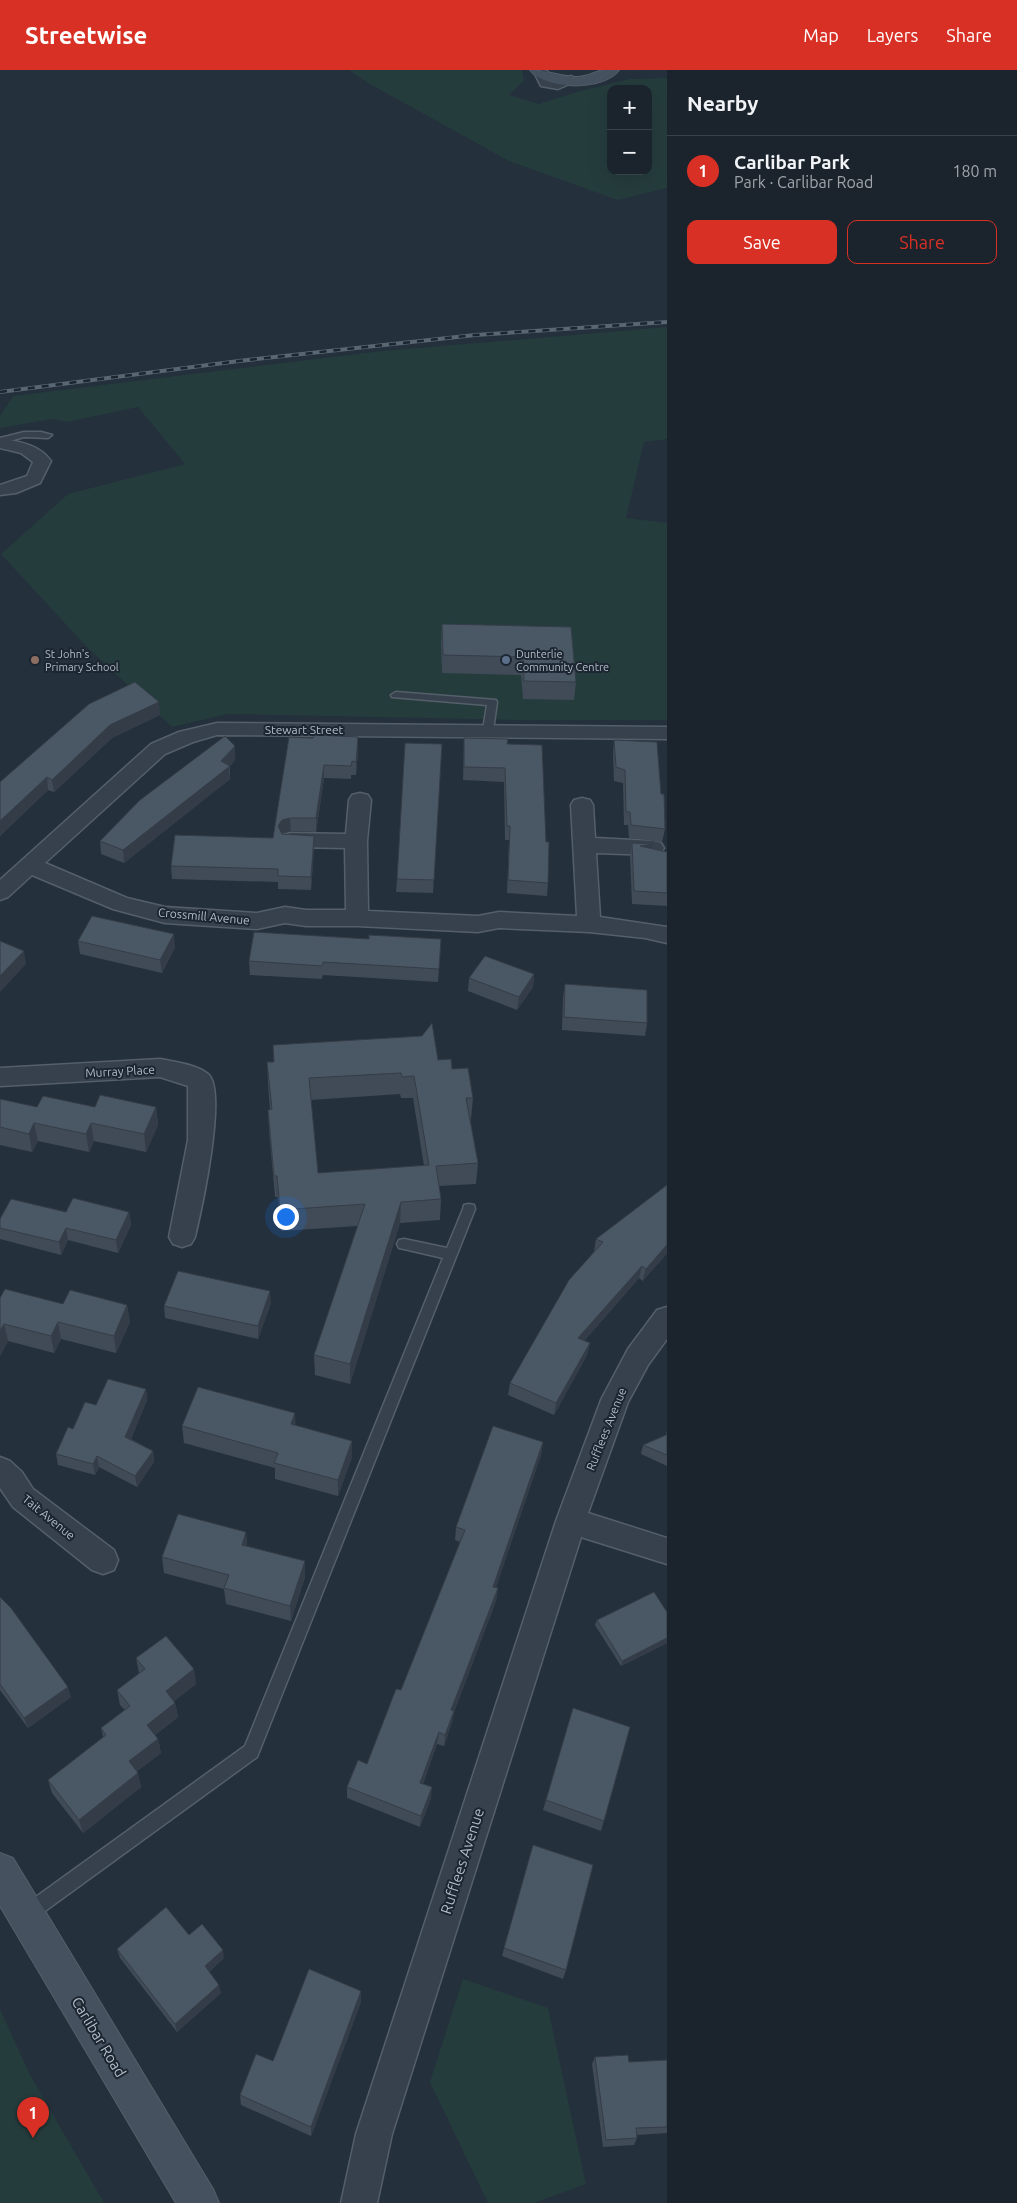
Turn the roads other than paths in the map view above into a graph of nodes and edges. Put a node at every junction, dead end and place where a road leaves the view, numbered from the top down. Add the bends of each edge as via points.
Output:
1 (612, 70) edge
2 (540, 72) edge
3 (48, 435) dead end
4 (0, 442) edge
5 (0, 490) edge
6 (396, 695) dead end
7 (488, 730) junction
8 (667, 733) edge
9 (360, 800) dead end
10 (582, 805) dead end
11 (291, 840) edge
12 (356, 841) junction
13 (586, 845) junction
14 (653, 848) edge
15 (29, 865) junction
16 (0, 892) edge
17 (357, 918) junction
18 (589, 924) junction
19 (667, 934) edge
20 (0, 1077) edge
21 (469, 1209) dead end
22 (182, 1237) dead end
23 (404, 1244) dead end
24 (450, 1254) junction
25 (667, 1318) edge
26 (0, 1470) edge
27 (571, 1521) junction
28 (667, 1551) edge
29 (103, 1560) dead end
30 (0, 1871) edge
31 (26, 1914) junction
32 (199, 2203) edge
33 (359, 2203) edge

1 - 2 street via 596,78 571,80
3 - 4 lane via 18,434
4 - 5 street via 27,449 42,461 34,479
6 - 7 lane via 492,702
7 - 8 street, Stewart Street
7 - 15 street, Stewart Street via 217,729 186,737 158,749
9 - 12 street
10 - 13 street
11 - 12 street
12 - 17 street
13 - 14 street
13 - 18 street
15 - 16 street, Stewart Street
15 - 17 street, Crossmill Avenue via 121,904 165,916 258,921 285,915
17 - 18 street, Crossmill Avenue via 478,924 499,920
18 - 19 street, Crossmill Avenue
20 - 22 street, Murray Place via 160,1068 183,1073 200,1082 199,1166
21 - 24 lane
23 - 24 lane
24 - 31 lane via 251,1752
25 - 27 street, Rufflees Avenue via 638,1356 615,1400
26 - 29 street, Tait Avenue via 23,1498
27 - 28 street
27 - 33 street, Rufflees Avenue via 374,2134
30 - 31 street, Carlibar Road
31 - 32 street, Carlibar Road

